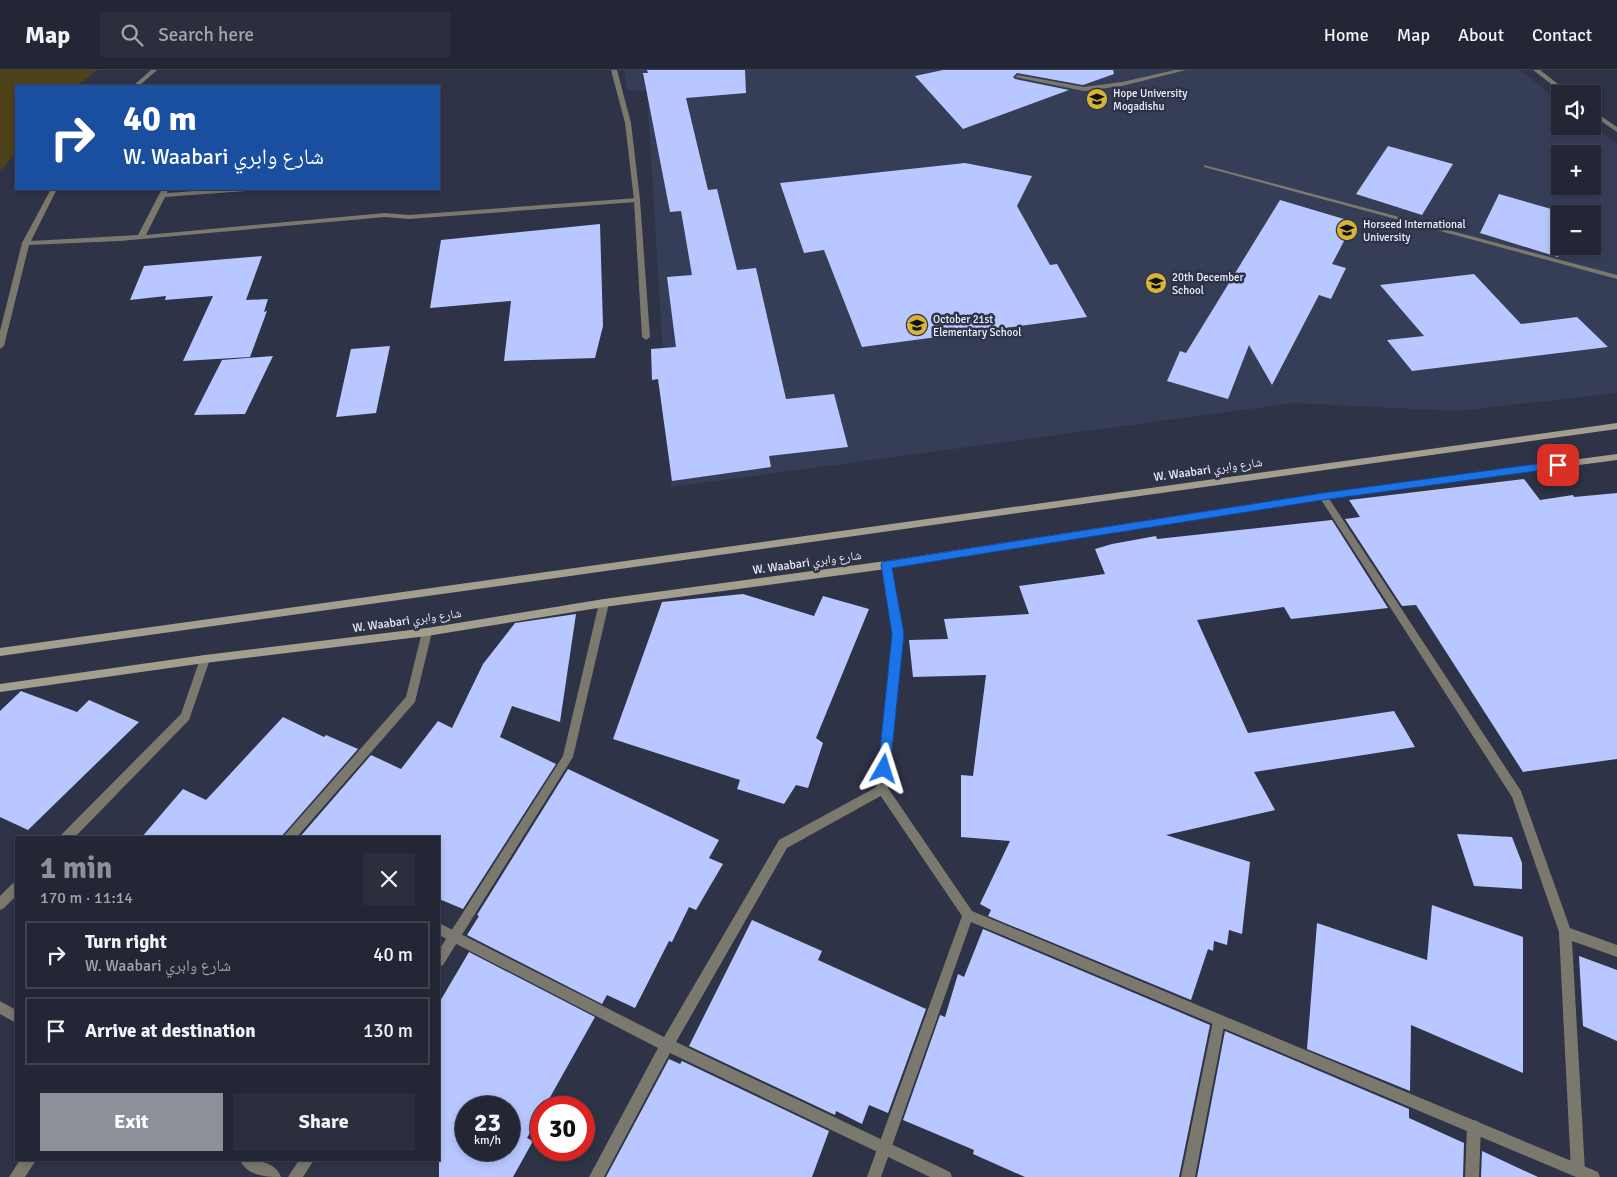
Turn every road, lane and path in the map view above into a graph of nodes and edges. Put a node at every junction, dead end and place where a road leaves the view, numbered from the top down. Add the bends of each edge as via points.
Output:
1 (154, 70) edge
2 (614, 70) edge
3 (1183, 70) edge
4 (1536, 70) edge
5 (1018, 77) dead end
6 (137, 85) edge
7 (1556, 85) edge
8 (1601, 118) edge
9 (1617, 130) edge
10 (1206, 166) dead end
11 (53, 190) edge
12 (219, 190) edge
13 (164, 192) edge
14 (637, 200) junction
15 (141, 237) junction
16 (26, 243) junction
17 (1617, 277) edge
18 (646, 337) dead end
19 (0, 346) edge
20 (1617, 426) edge
21 (1617, 457) edge
22 (1323, 496) junction
23 (886, 565) junction
24 (604, 603) junction
25 (427, 632) junction
26 (0, 652) edge
27 (205, 659) junction
28 (0, 688) edge
29 (882, 789) junction
30 (68, 836) edge
31 (290, 836) edge
32 (15, 889) edge
33 (0, 904) edge
34 (968, 914) junction
35 (440, 930) edge
36 (1565, 932) junction
37 (454, 938) junction
38 (1617, 951) edge
39 (440, 959) edge
40 (0, 1007) edge
41 (15, 1016) edge
42 (1219, 1021) junction
43 (667, 1045) junction
44 (1474, 1127) junction
45 (884, 1147) junction
46 (28, 1161) edge
47 (249, 1161) edge
48 (306, 1161) edge
49 (1578, 1171) junction
50 (16, 1177) edge
51 (274, 1177) edge
52 (295, 1177) edge
53 (596, 1177) edge
54 (874, 1177) edge
55 (945, 1177) edge
56 (1188, 1177) edge
57 (1472, 1177) edge
58 (1593, 1177) edge

1 - 6 street
2 - 14 street via 628,123
3 - 5 street via 1084,89
4 - 7 street
8 - 9 street
10 - 17 street
11 - 16 street
12 - 13 street
13 - 15 street
14 - 15 street via 409,217 385,216
14 - 18 street
15 - 16 street
16 - 19 street
20 - 26 main road, W. Waabari شارع وابري
21 - 22 main road, W. Waabari شارع وابري
22 - 23 main road, W. Waabari شارع وابري
22 - 36 street via 1517,795
23 - 24 main road, W. Waabari شارع وابري
23 - 29 street via 898,634
24 - 25 main road, W. Waabari شارع وابري
24 - 37 street via 568,757
25 - 27 main road, W. Waabari شارع وابري
25 - 31 street via 411,700
27 - 28 main road, W. Waabari شارع وابري
27 - 30 street via 184,717
29 - 34 street
29 - 43 street via 783,844
32 - 33 street
34 - 42 street
34 - 45 street
35 - 37 street
36 - 38 street
36 - 49 street
37 - 39 street
37 - 43 street
40 - 41 street
42 - 44 street
42 - 56 street
43 - 45 street
43 - 53 street
44 - 49 street
44 - 57 street
45 - 54 street
45 - 55 street
46 - 50 street
47 - 51 street
48 - 52 street
49 - 58 street

